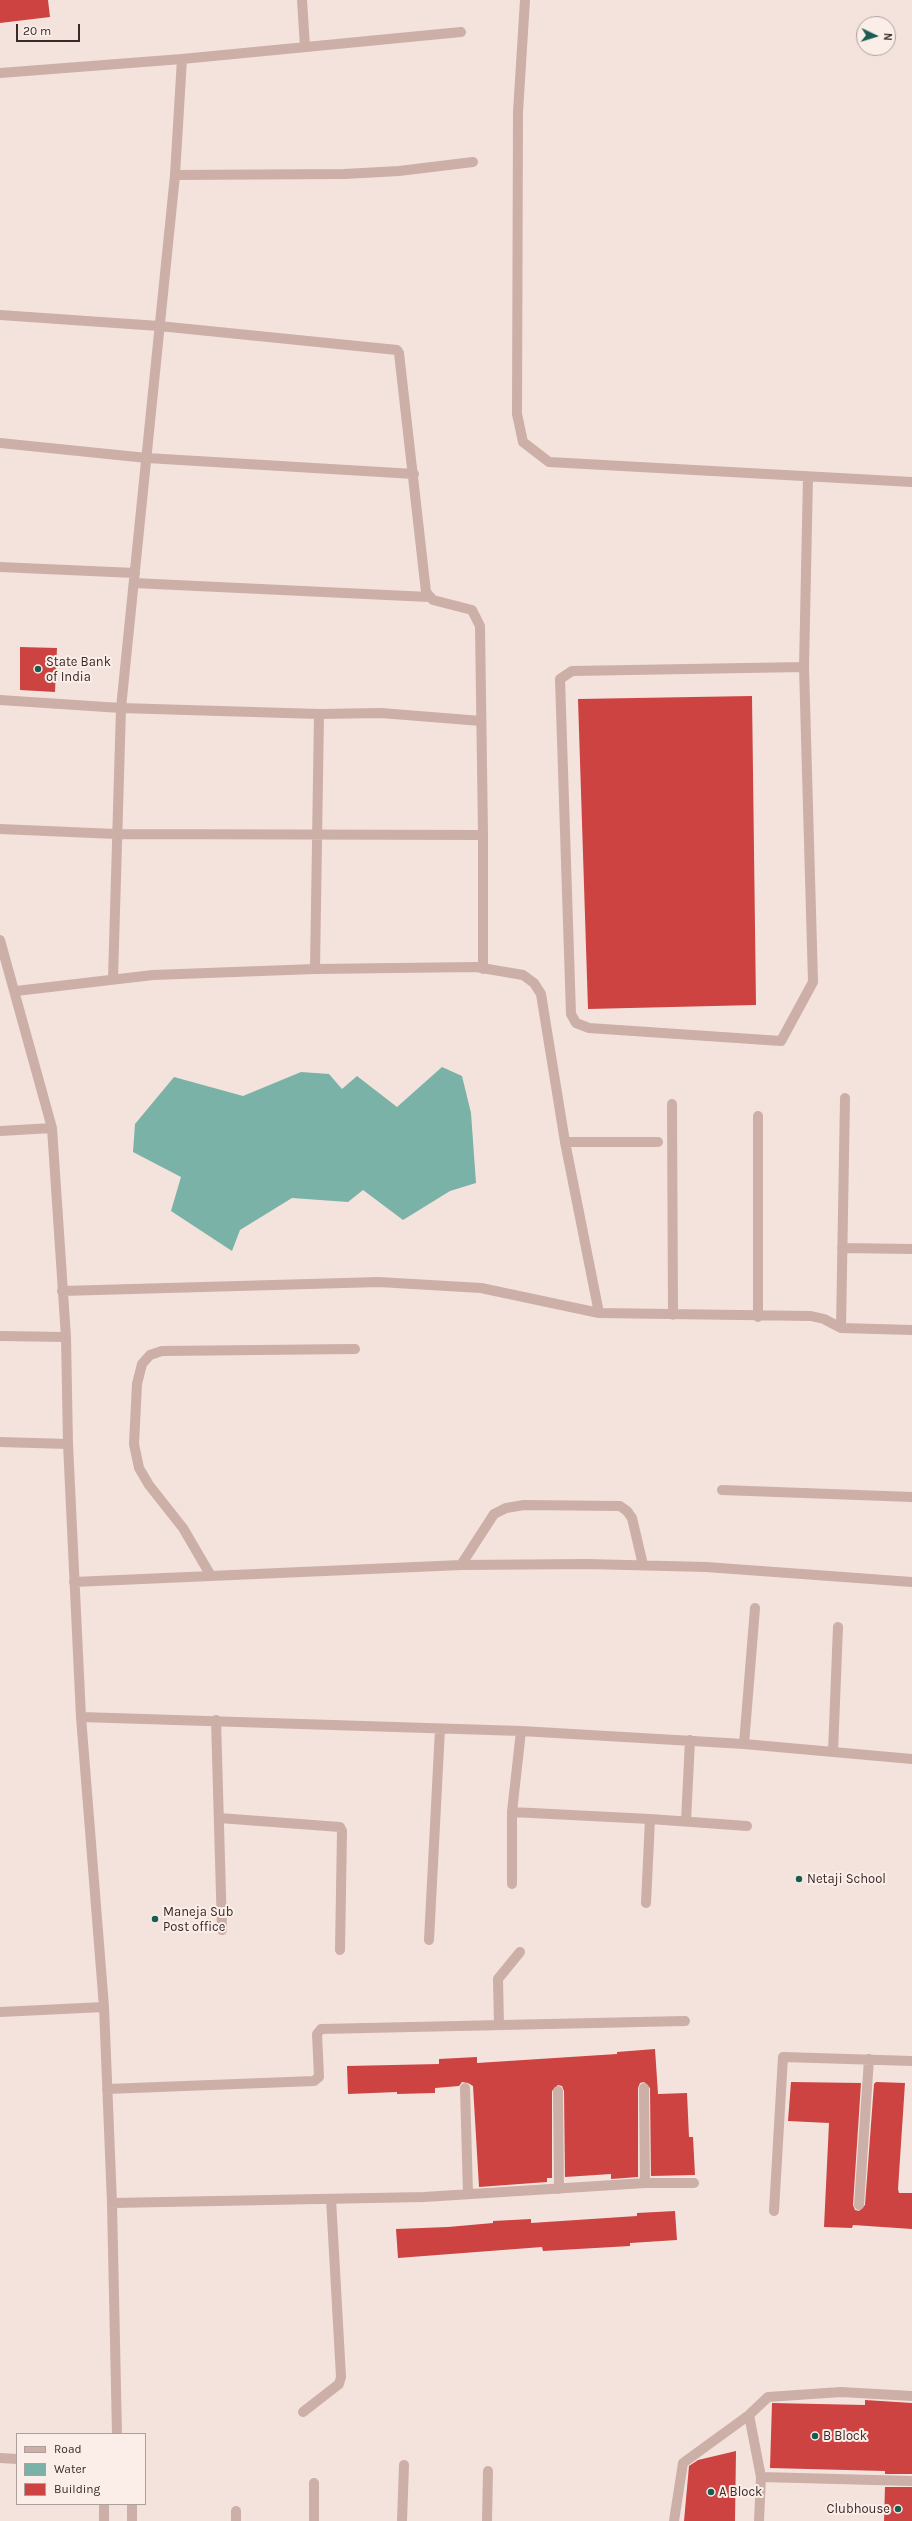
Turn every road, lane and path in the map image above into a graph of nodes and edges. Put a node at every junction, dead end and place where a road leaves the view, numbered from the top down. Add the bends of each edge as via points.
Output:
1 (302, 0) edge
2 (526, 0) edge
3 (461, 32) dead end
4 (305, 47) junction
5 (182, 59) junction
6 (0, 73) edge
7 (473, 162) dead end
8 (175, 175) junction
9 (0, 315) edge
10 (159, 326) junction
11 (0, 442) edge
12 (147, 458) junction
13 (414, 474) junction
14 (808, 477) junction
15 (912, 482) edge
16 (0, 567) edge
17 (135, 578) junction
18 (429, 597) junction
19 (804, 667) junction
20 (0, 700) edge
21 (122, 708) junction
22 (319, 714) junction
23 (481, 721) junction
24 (0, 829) edge
25 (116, 834) junction
26 (316, 835) junction
27 (483, 836) junction
28 (0, 940) edge
29 (483, 969) junction
30 (315, 970) junction
31 (113, 979) junction
32 (16, 991) junction
33 (845, 1098) dead end
34 (672, 1104) dead end
35 (758, 1116) dead end
36 (52, 1128) junction
37 (0, 1131) edge
38 (565, 1142) junction
39 (658, 1142) dead end
40 (842, 1248) junction
41 (912, 1249) edge
42 (62, 1291) junction
43 (599, 1313) junction
44 (673, 1315) junction
45 (758, 1317) junction
46 (841, 1328) junction
47 (912, 1330) edge
48 (0, 1336) edge
49 (66, 1337) junction
50 (355, 1349) dead end
51 (0, 1442) edge
52 (68, 1444) junction
53 (722, 1490) dead end
54 (912, 1497) edge
55 (461, 1565) junction
56 (643, 1565) junction
57 (211, 1576) junction
58 (74, 1582) junction
59 (912, 1582) edge
60 (755, 1608) dead end
61 (838, 1626) dead end
62 (81, 1717) junction
63 (216, 1720) junction
64 (440, 1729) junction
65 (521, 1731) junction
66 (690, 1740) junction
67 (744, 1744) junction
68 (833, 1752) junction
69 (912, 1759) edge
70 (512, 1812) junction
71 (219, 1818) junction
72 (650, 1819) junction
73 (686, 1821) junction
74 (747, 1826) dead end
75 (512, 1884) dead end
76 (646, 1903) dead end
77 (222, 1930) dead end
78 (429, 1940) dead end
79 (340, 1950) dead end
80 (520, 1952) dead end
81 (104, 2007) junction
82 (0, 2012) edge
83 (685, 2021) dead end
84 (499, 2025) junction
85 (870, 2059) junction
86 (912, 2060) edge
87 (465, 2088) dead end
88 (644, 2088) dead end
89 (107, 2089) junction
90 (558, 2091) dead end
91 (694, 2182) dead end
92 (645, 2183) junction
93 (559, 2189) junction
94 (468, 2194) junction
95 (331, 2199) junction
96 (112, 2204) junction
97 (859, 2205) dead end
98 (774, 2211) dead end
99 (912, 2396) edge
100 (303, 2412) dead end
101 (749, 2415) junction
102 (117, 2433) edge
103 (0, 2458) edge
104 (16, 2459) edge
105 (404, 2465) dead end
106 (488, 2471) dead end
107 (761, 2477) junction
108 (912, 2481) edge
109 (314, 2483) dead end
110 (104, 2505) edge
111 (132, 2505) edge
112 (104, 2521) edge
113 (132, 2521) edge
114 (314, 2521) edge
115 (402, 2521) edge
116 (487, 2521) edge
117 (674, 2521) edge
118 (759, 2521) edge

1 - 4 street
2 - 14 street via 518,120 517,414 523,442 549,462
3 - 4 street
4 - 5 street
5 - 6 street
5 - 8 street
7 - 8 street via 399,171
8 - 10 street
9 - 10 street
10 - 12 street
10 - 13 street via 397,350 400,353
11 - 12 street
12 - 13 street
12 - 17 street
13 - 18 street via 426,592
14 - 15 street
14 - 19 street
16 - 17 street
17 - 18 street
17 - 21 street
18 - 23 street via 472,610 477,617 480,626
19 - 19 street via 813,982 781,1041 589,1028 576,1023 571,1014 560,679 572,671
20 - 21 street
21 - 22 street
21 - 25 street
22 - 23 street via 381,713
22 - 26 street
23 - 27 street
24 - 25 street
25 - 26 street
25 - 31 street
26 - 27 street
26 - 30 street
27 - 29 street
28 - 32 street
29 - 30 street
29 - 38 street via 523,975 534,983 541,994
30 - 31 street via 153,975
31 - 32 street
32 - 36 street
33 - 40 street
34 - 44 street
35 - 45 street
36 - 37 street
36 - 42 street
38 - 39 street
38 - 43 street
40 - 41 street
40 - 46 street
42 - 43 street via 380,1282 481,1288
42 - 49 street
43 - 44 street
44 - 45 street
45 - 46 street via 811,1316 824,1319
46 - 47 street
48 - 49 street
49 - 52 street
50 - 57 street via 162,1351 150,1355 142,1364 136,1384 135,1436 139,1468 183,1528
51 - 52 street
52 - 58 street
53 - 54 street
55 - 56 street
55 - 56 street via 494,1514 506,1508 524,1505 620,1506 627,1510 632,1518
55 - 57 street
56 - 59 street
57 - 58 street
58 - 62 street
60 - 67 street
61 - 68 street
62 - 63 street
62 - 81 street
63 - 64 street
63 - 71 street
64 - 65 street
64 - 78 street
65 - 66 street
65 - 70 street
66 - 67 street
66 - 73 street
67 - 68 street
68 - 69 street
70 - 72 street
70 - 75 street
71 - 77 street
71 - 79 street via 340,1827
72 - 73 street
72 - 76 street
73 - 74 street
80 - 84 street via 498,1979
81 - 82 street
81 - 89 street
83 - 84 street
84 - 89 street via 321,2029 317,2034 319,2077 314,2081
85 - 86 street
85 - 97 street
85 - 98 street via 783,2056
87 - 94 street
88 - 92 street
89 - 96 street
90 - 93 street
91 - 92 street
92 - 93 street
93 - 94 street
94 - 95 street
95 - 96 street
95 - 100 street via 341,2377 339,2384
96 - 102 street
99 - 101 street via 841,2392 768,2397
101 - 107 street
101 - 117 street via 683,2463
103 - 104 street
105 - 115 street
106 - 116 street
107 - 108 street
107 - 118 street
109 - 114 street
110 - 112 street
111 - 113 street

